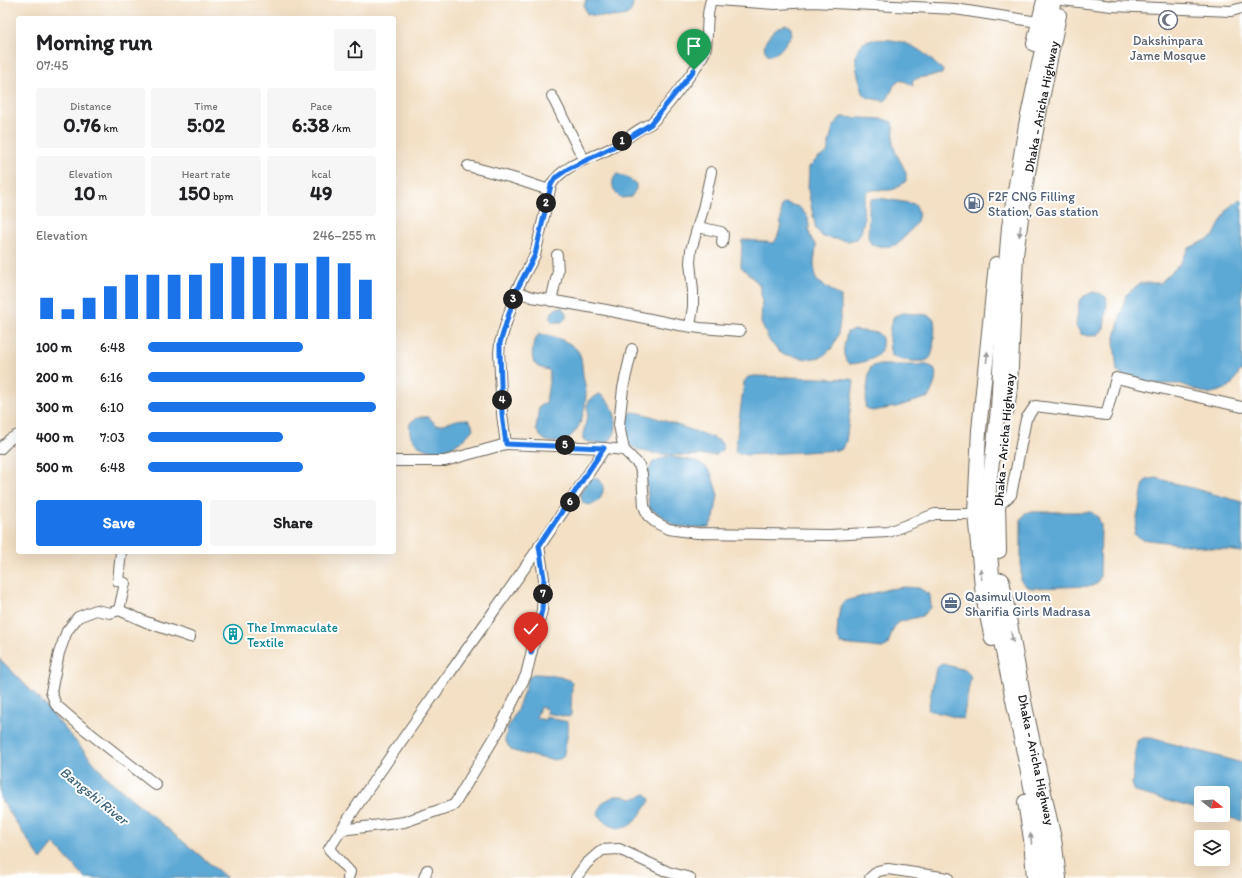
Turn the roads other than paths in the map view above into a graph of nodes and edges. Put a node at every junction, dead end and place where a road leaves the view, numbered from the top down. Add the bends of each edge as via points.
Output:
1 (710, 0) edge
2 (716, 0) edge
3 (1044, 0) edge
4 (1054, 0) edge
5 (1062, 0) edge
6 (1242, 8) edge
7 (1038, 22) junction
8 (552, 96) dead end
9 (584, 160) junction
10 (468, 166) dead end
11 (711, 172) dead end
12 (549, 190) junction
13 (698, 227) junction
14 (722, 243) dead end
15 (557, 255) dead end
16 (516, 291) junction
17 (551, 301) junction
18 (690, 326) junction
19 (740, 330) dead end
20 (632, 349) dead end
21 (1005, 387) junction
22 (1242, 407) edge
23 (16, 435) edge
24 (506, 444) junction
25 (604, 448) junction
26 (0, 449) edge
27 (624, 450) junction
28 (997, 454) junction
29 (396, 461) edge
30 (997, 507) junction
31 (975, 514) junction
32 (539, 546) junction
33 (121, 554) edge
34 (118, 610) junction
35 (190, 637) dead end
36 (156, 785) dead end
37 (341, 830) junction
38 (348, 878) edge
39 (576, 878) edge
40 (690, 878) edge
41 (870, 878) edge
42 (948, 878) edge
43 (1034, 878) edge
44 (1048, 878) edge
45 (1060, 878) edge

1 - 9 street via 707,43 704,54 694,70 651,124 615,146
2 - 7 street via 955,9
3 - 7 highway
4 - 21 highway via 1026,126 1010,220 1005,276
5 - 6 street via 1112,6 1223,11
5 -> 21 highway, Dhaka - Aricha Highway via 1025,189 1016,255
31 -> 7 highway via 979,430 998,250 1017,121
8 - 9 street
9 - 12 street via 555,178
10 - 12 street
11 - 13 street
12 - 16 street via 535,255
13 - 14 street via 721,232
13 - 18 street via 690,254 693,307
15 - 17 street via 558,271
16 - 17 street
16 - 24 street via 500,343 502,414
17 - 18 street
18 - 19 street
20 - 27 street via 619,426
21 - 28 highway
22 - 30 street via 1116,378 1106,415 1035,406 1026,419 1010,495
23 - 26 street
24 - 25 street
24 - 29 street via 445,461
25 - 27 street
25 - 32 street
27 - 31 street via 639,465 644,506 648,516 654,522 668,528 697,533 829,535 888,532 935,514
28 - 30 highway, Dhaka - Aricha Highway
28 - 44 highway via 988,487 988,530 993,587 1000,637
30 -> 45 highway, Dhaka - Aricha Highway via 1002,585
43 -> 31 highway via 1024,796 983,596
32 - 37 street
32 - 37 street via 544,578 542,610 526,676 499,730 454,805 404,822
33 - 34 street via 118,581 125,583
34 - 35 street
34 - 36 street via 110,613 96,610 78,617 67,630 50,692 56,705 77,724
37 - 38 street via 329,849 350,872
39 - 40 street via 586,864 602,850 619,849 668,872
41 - 42 street via 878,871 888,870

